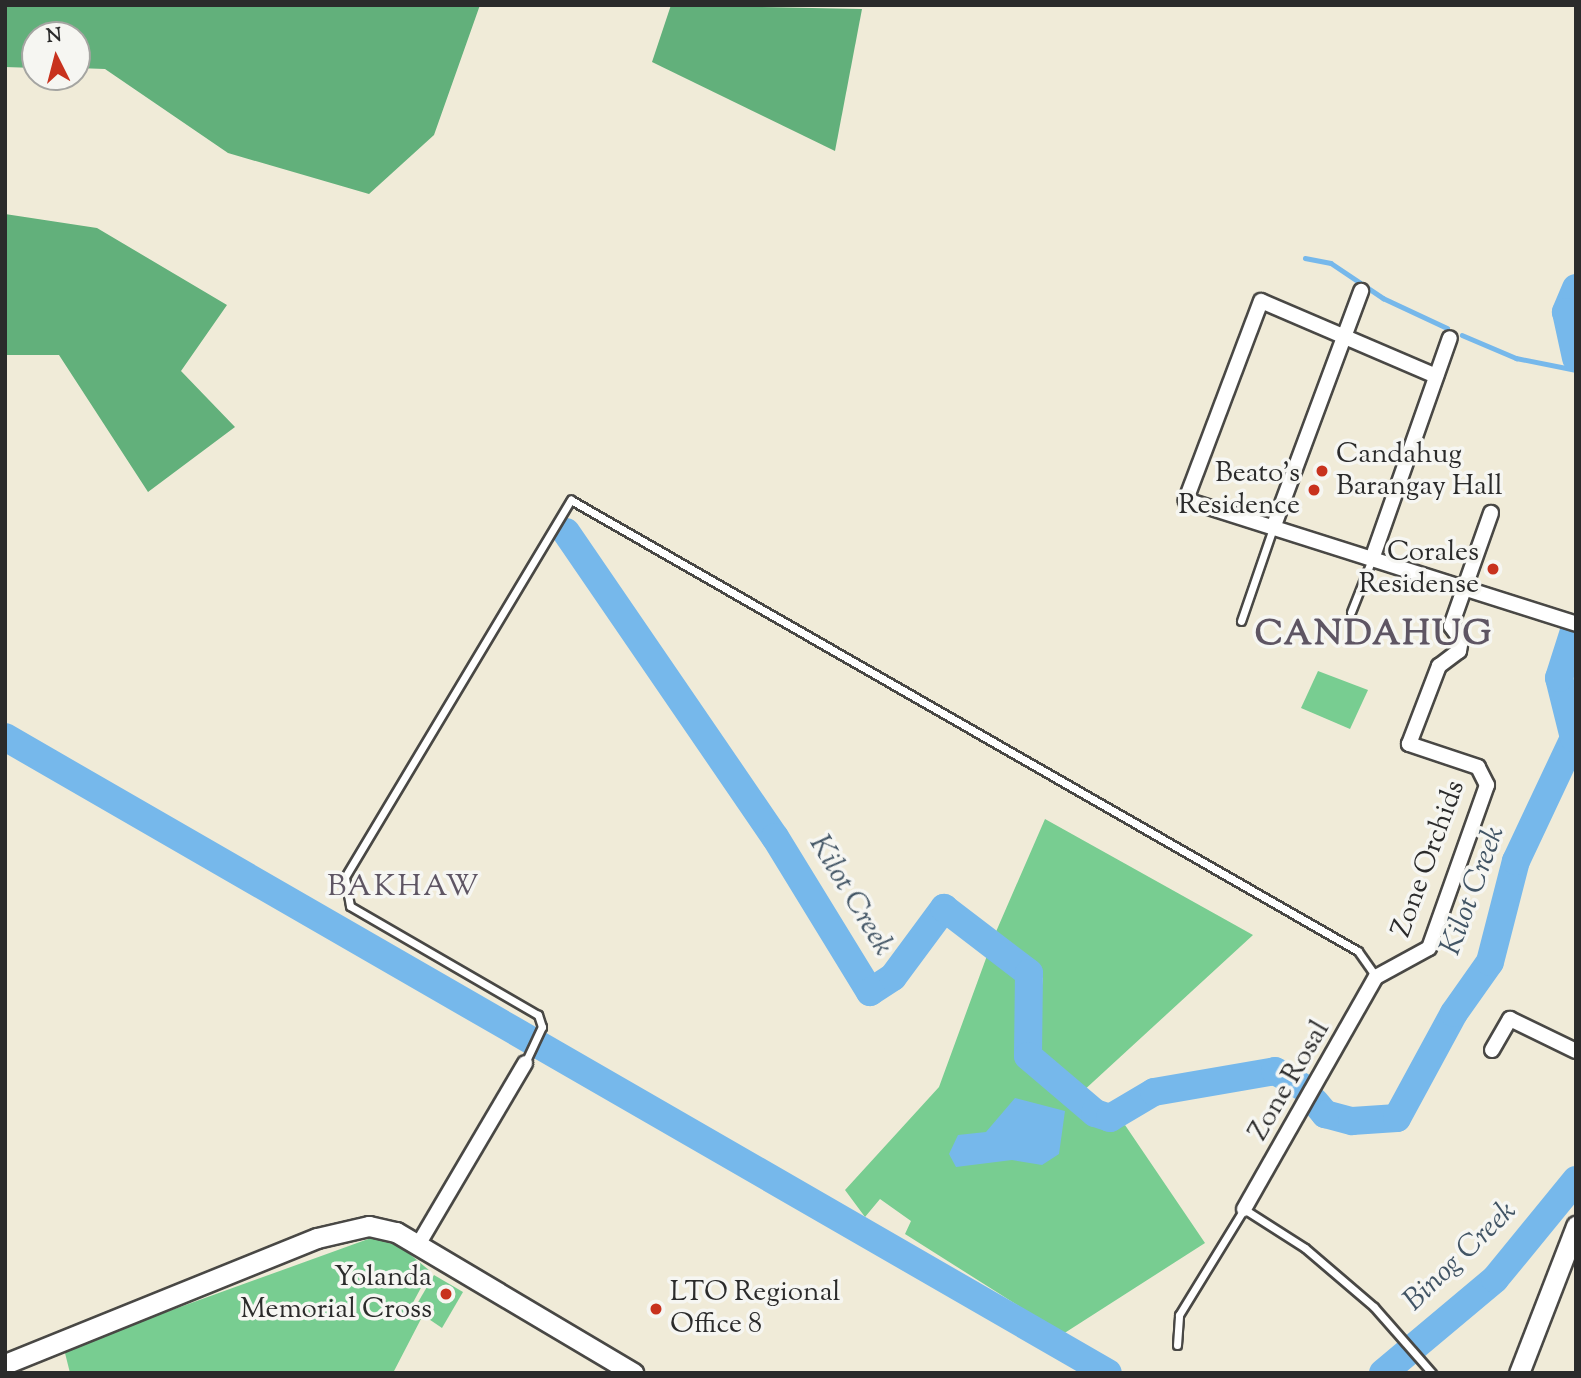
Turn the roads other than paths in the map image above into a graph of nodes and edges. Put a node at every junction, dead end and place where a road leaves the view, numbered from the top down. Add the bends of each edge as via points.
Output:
1 (1361, 292) dead end
2 (1342, 337) junction
3 (1450, 338) dead end
4 (1436, 376) junction
5 (1491, 513) dead end
6 (1273, 527) junction
7 (1372, 558) junction
8 (1466, 589) junction
9 (1351, 612) dead end
10 (1241, 621) dead end
11 (1572, 623) edge
12 (1376, 977) junction
13 (1492, 1051) dead end
14 (1576, 1051) edge
15 (525, 1063) joint
16 (1244, 1209) junction
17 (1576, 1226) edge
18 (418, 1245) junction
19 (1177, 1345) dead end
20 (5, 1364) edge
21 (633, 1373) edge
22 (1432, 1373) edge
23 (1519, 1373) edge

1 - 2 street
2 - 4 street
2 - 6 street
2 - 6 street via 1261,301 1186,500
3 - 4 street
4 - 7 street
5 - 8 street, Zone Orchids
6 - 7 street
6 - 10 lane
7 - 8 street
7 - 9 lane
8 - 11 street
8 - 12 street, Zone Orchids via 1451,626 1461,640 1459,651 1439,666 1409,744 1478,766 1487,785 1429,948
12 - 15 lane via 1358,951 571,500 345,877 350,906 538,1015 542,1027
12 - 16 street, Zone Rosal
13 - 14 street via 1510,1019
15 - 18 street
16 - 19 lane, Zone Rosal via 1179,1315
16 - 22 lane via 1305,1248 1374,1307 1393,1334
17 - 23 street
18 - 20 street via 381,1228 333,1233
18 - 21 street

